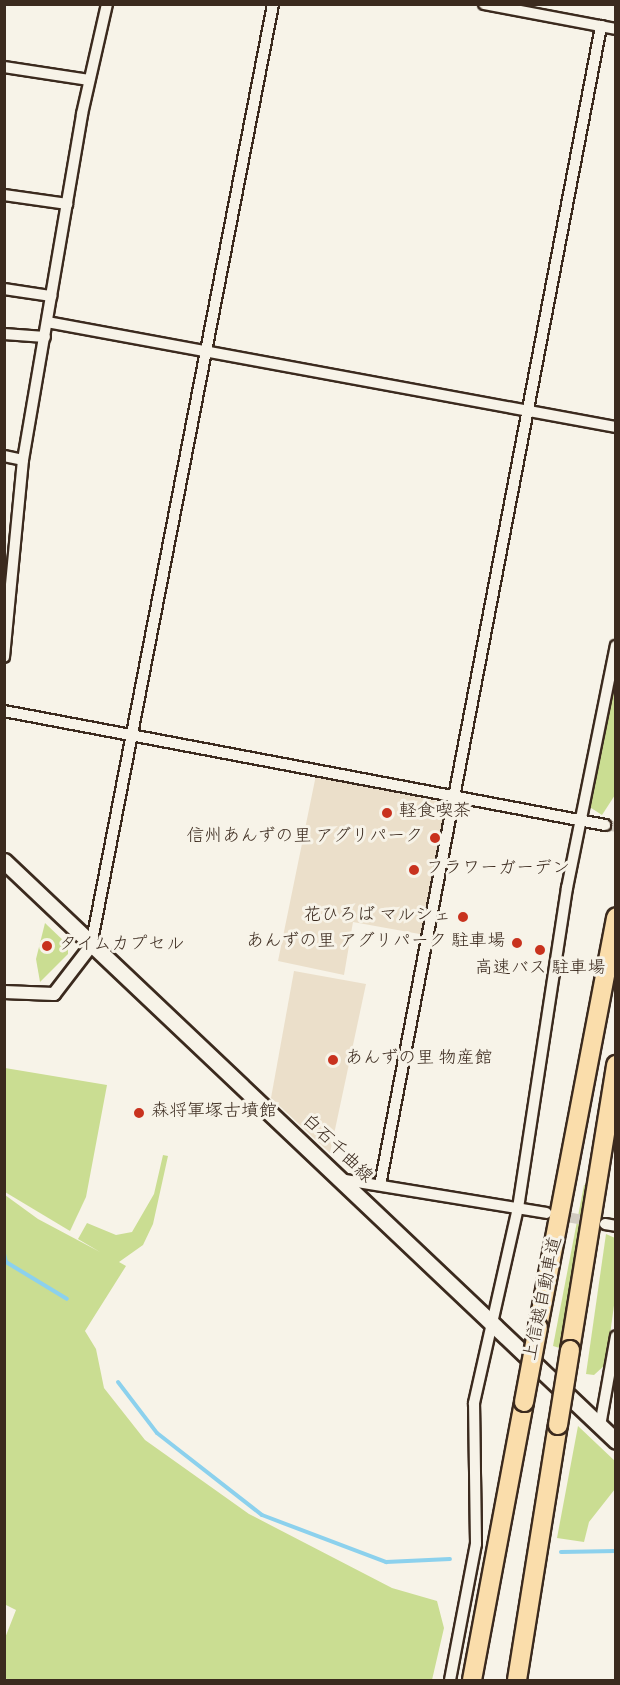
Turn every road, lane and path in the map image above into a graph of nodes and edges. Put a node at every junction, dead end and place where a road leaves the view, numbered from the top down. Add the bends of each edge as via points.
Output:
1 (106, 4) edge
2 (273, 4) edge
3 (484, 4) edge
4 (601, 26) junction
5 (615, 29) edge
6 (4, 67) edge
7 (89, 80) junction
8 (4, 195) edge
9 (67, 204) junction
10 (4, 289) edge
11 (51, 296) junction
12 (46, 322) junction
13 (4, 334) edge
14 (45, 337) junction
15 (206, 351) junction
16 (529, 411) junction
17 (615, 427) edge
18 (4, 456) edge
19 (23, 460) junction
20 (9, 556) edge
21 (7, 616) edge
22 (615, 646) edge
23 (4, 657) edge
24 (4, 711) edge
25 (133, 736) junction
26 (454, 798) junction
27 (580, 821) junction
28 (605, 825) tunnel mouth
29 (4, 861) edge
30 (615, 917) edge
31 (91, 946) junction
32 (4, 992) edge
33 (615, 1065) edge
34 (338, 1179) junction
35 (380, 1185) junction
36 (518, 1208) junction
37 (546, 1214) tunnel mouth
38 (492, 1326) junction
39 (615, 1336) edge
40 (600, 1426) junction
41 (615, 1441) edge
42 (450, 1680) edge
43 (472, 1680) edge
44 (517, 1680) edge

1 - 7 street
2 - 15 street
3 - 4 street
4 - 5 street
4 - 16 street
6 - 7 street
7 - 9 street
8 - 9 street
9 - 11 street
10 - 11 street
11 - 12 street
12 - 14 street
12 - 15 street
13 - 14 street
14 - 19 street
15 - 16 street
15 - 25 street
16 - 17 street
16 - 26 street
18 - 19 street
19 - 20 street
20 - 21 street
21 - 23 street
22 - 27 street
24 - 25 street
25 - 26 street
25 - 31 street
26 - 27 street
26 - 35 street
27 - 28 street
27 - 36 street
29 - 31 main road, 白石千曲線
30 - 43 highway, 上信越自動車道, bridge
31 - 32 street via 54,994
31 - 34 main road, 白石千曲線
33 - 44 highway, 上信越自動車道, bridge
34 - 35 street
34 - 38 main road, 白石千曲線
35 - 36 street
36 - 37 street
36 - 38 street
38 - 40 main road, 白石千曲線
38 - 42 street via 474,1403 476,1544
39 - 40 street
40 - 41 main road, 白石千曲線

